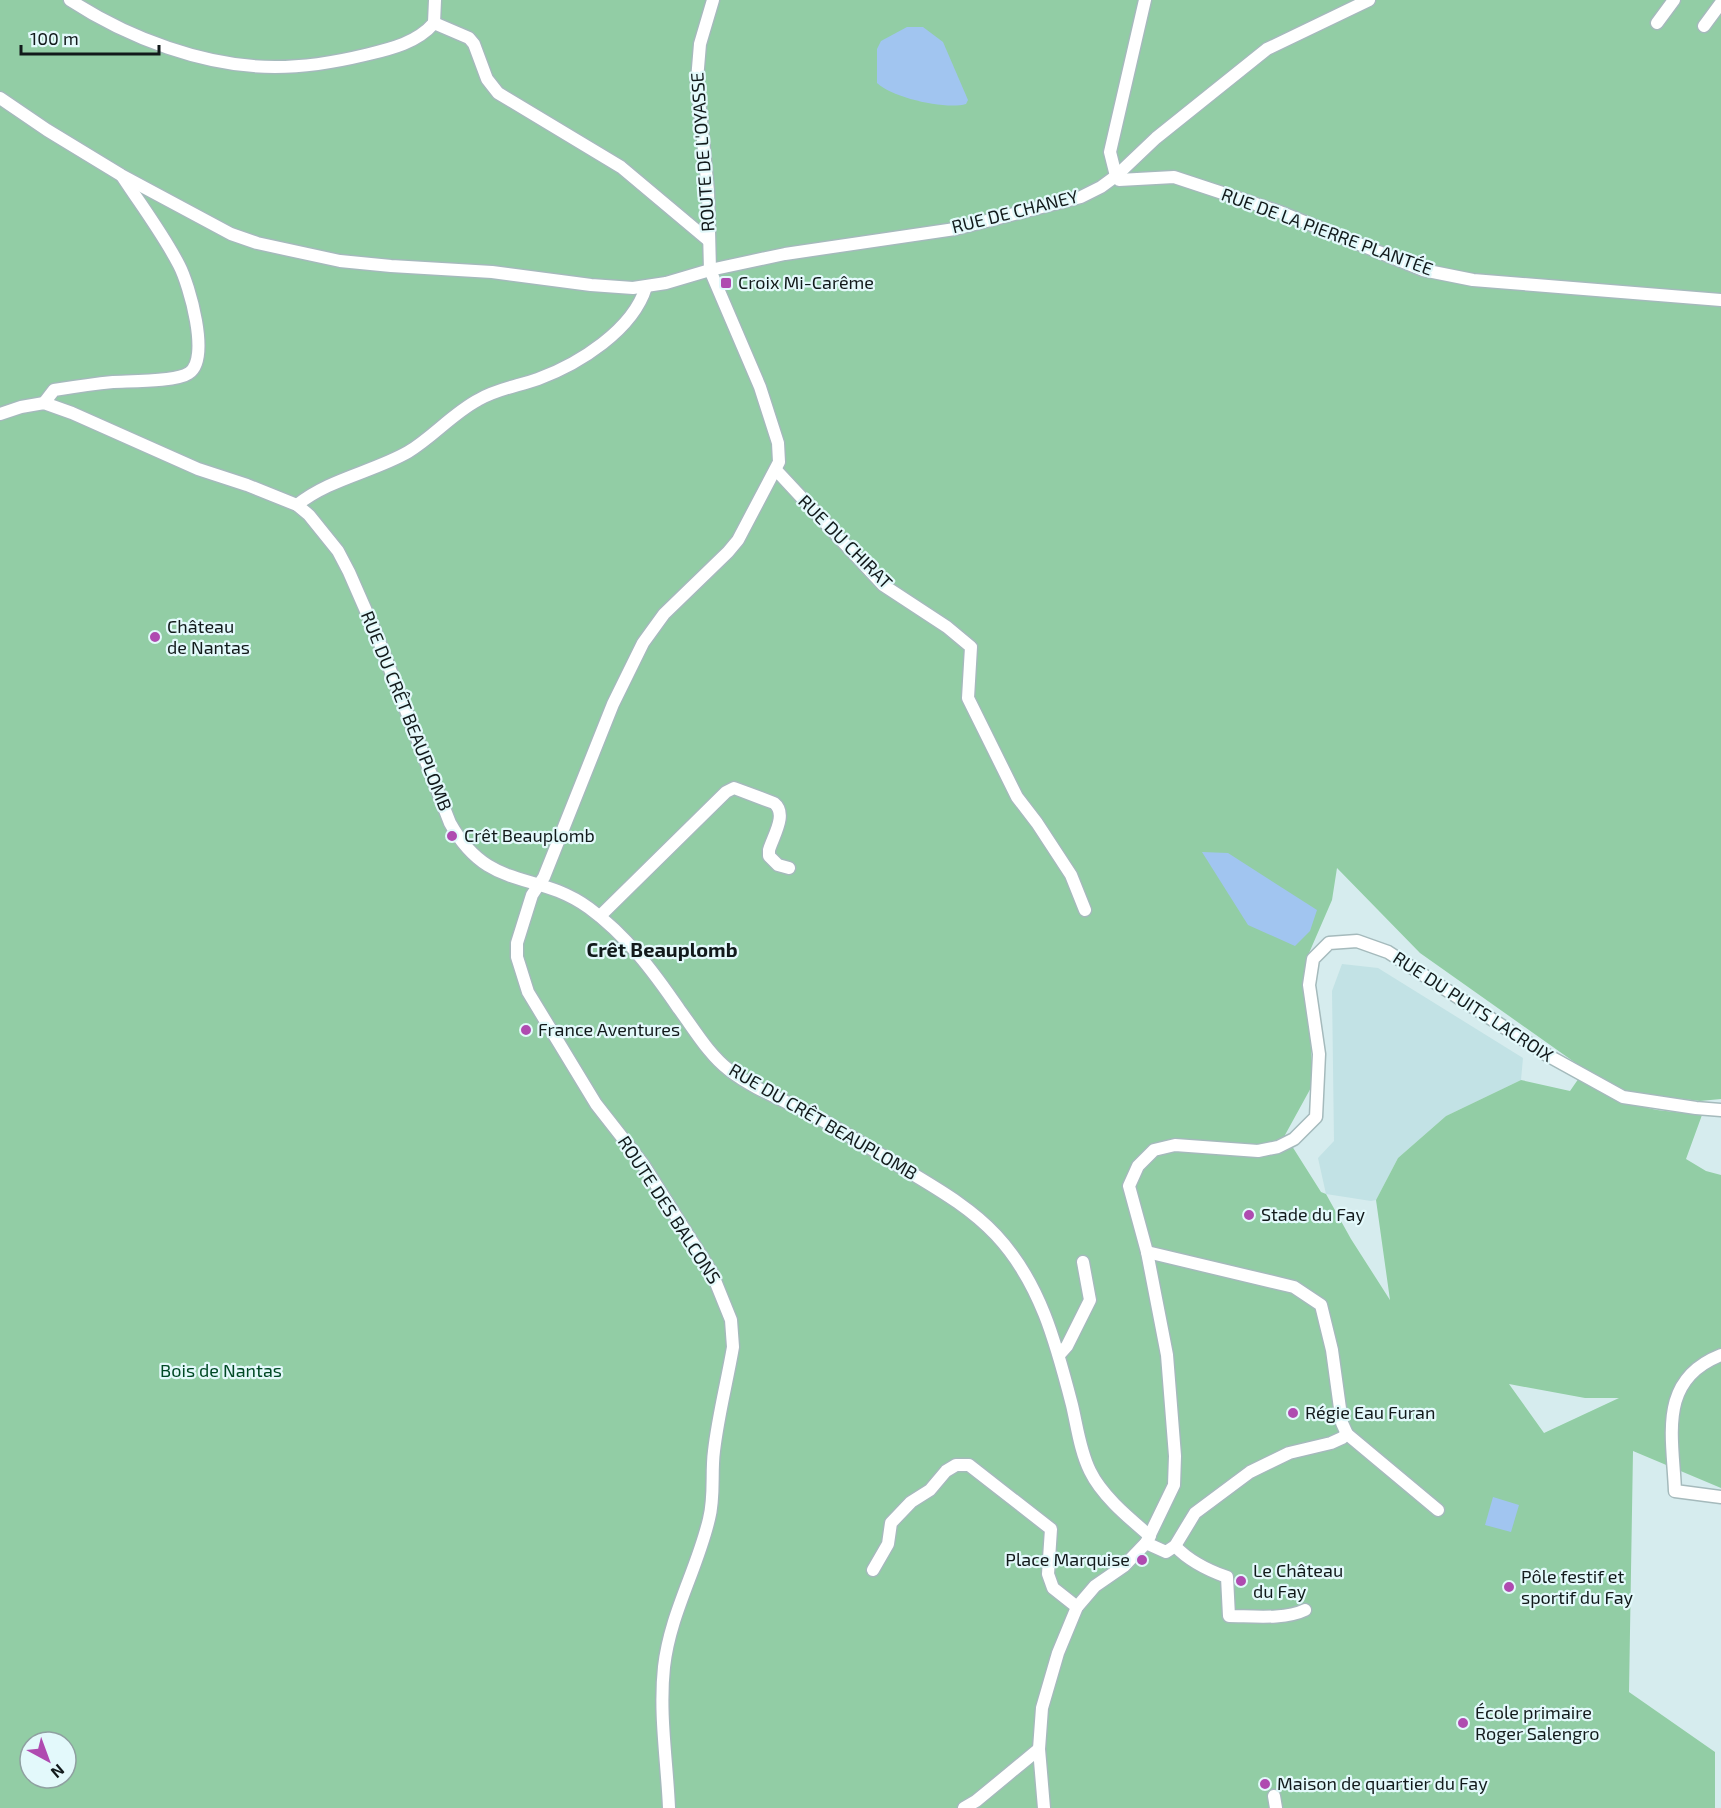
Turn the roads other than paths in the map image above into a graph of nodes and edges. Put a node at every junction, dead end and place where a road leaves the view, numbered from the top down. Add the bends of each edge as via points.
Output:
1 (70, 0) edge
2 (435, 0) edge
3 (713, 0) edge
4 (1145, 0) edge
5 (1369, 0) edge
6 (1674, 0) edge
7 (1721, 3) edge
8 (434, 23) junction
9 (1657, 23) dead end
10 (1704, 26) dead end
11 (0, 98) edge
12 (121, 175) junction
13 (1116, 176) junction
14 (708, 240) junction
15 (710, 270) junction
16 (646, 287) junction
17 (1721, 300) edge
18 (44, 403) junction
19 (0, 414) edge
20 (776, 470) junction
21 (297, 505) junction
22 (789, 868) dead end
23 (539, 884) junction
24 (1085, 910) dead end
25 (600, 916) junction
26 (1721, 1110) edge
27 (1147, 1252) junction
28 (1083, 1262) dead end
29 (1059, 1355) junction
30 (1721, 1355) edge
31 (1347, 1434) junction
32 (1721, 1497) edge
33 (1438, 1510) dead end
34 (1148, 1540) junction
35 (1175, 1546) junction
36 (873, 1570) dead end
37 (1077, 1606) junction
38 (1305, 1610) dead end
39 (1039, 1749) junction
40 (669, 1808) edge
41 (963, 1808) edge
42 (1044, 1808) edge

1 - 8 street via 133,36 156,44 222,61 274,67 321,64 369,54 413,40
2 - 8 street
3 - 14 street, ROUTE DE L'OYASSE via 700,44 697,80 708,191
4 - 13 street via 1110,152
5 - 13 street, RUE DE CHANEY via 1267,49 1156,138
6 - 9 street
7 - 10 street
8 - 14 street via 469,38 487,79 498,93 621,167
11 - 12 street, RUE DE CHANEY
12 - 16 street, RUE DE CHANEY via 231,234 312,256 619,288
12 - 18 street via 180,266 193,306 199,344 196,366 176,378 54,390
13 - 15 street, RUE DE CHANEY via 1081,197 983,223 785,254
13 - 17 street, RUE DE LA PIERRE PLANTÉE via 1119,180 1174,177 1280,212 1423,270 1473,280
14 - 15 street, ROUTE DE L'OYASSE
15 - 16 street, RUE DE CHANEY
15 - 20 street via 760,387 778,443
16 - 21 street via 627,323 568,366 491,393 410,450
18 - 19 street
18 - 21 street, RUE DU CRÊT BEAUPLOMB via 198,469
20 - 23 street, ROUTE DES BALCONS via 738,540 664,614 643,643 613,704
20 - 24 street, RUE DU CHIRAT via 883,585 971,647 968,698 1017,797 1071,875
21 - 23 street, RUE DU CRÊT BEAUPLOMB via 322,530 349,572 461,842 492,869
22 - 25 street via 778,865 769,856 781,810 734,788
23 - 25 street, RUE DU CRÊT BEAUPLOMB via 571,896
23 - 40 street, ROUTE DES BALCONS via 516,950 531,999 596,1104 643,1164 708,1265 733,1332 715,1444 710,1518 673,1619 664,1666 663,1726
25 - 29 street, RUE DU CRÊT BEAUPLOMB via 642,958 726,1068 949,1195 994,1232 1020,1263
26 - 27 street, RUE DU PUITS LACROIX via 1623,1097 1547,1055 1388,952 1357,941 1329,943 1313,960 1309,985 1318,1054 1316,1117 1294,1139 1278,1147 1258,1151 1176,1145 1154,1150 1137,1166 1129,1186
27 - 31 street via 1293,1287 1321,1305
27 - 34 street, RUE DU PUITS LACROIX via 1167,1355 1175,1456 1174,1485
28 - 29 street via 1090,1300
29 - 34 street, RUE DU CRÊT BEAUPLOMB via 1090,1472
30 - 32 street via 1706,1361 1682,1383 1671,1414 1675,1491
31 - 33 street
31 - 35 street via 1250,1472 1195,1513
34 - 35 street via 1166,1552
34 - 37 street, RUE DU PUITS LACROIX
35 - 38 street via 1185,1557 1227,1577 1229,1616 1268,1616
36 - 37 street via 888,1544 891,1523 946,1471 956,1465 969,1465 1050,1529 1047,1574 1053,1588
37 - 39 street via 1042,1708
39 - 41 street
39 - 42 street

